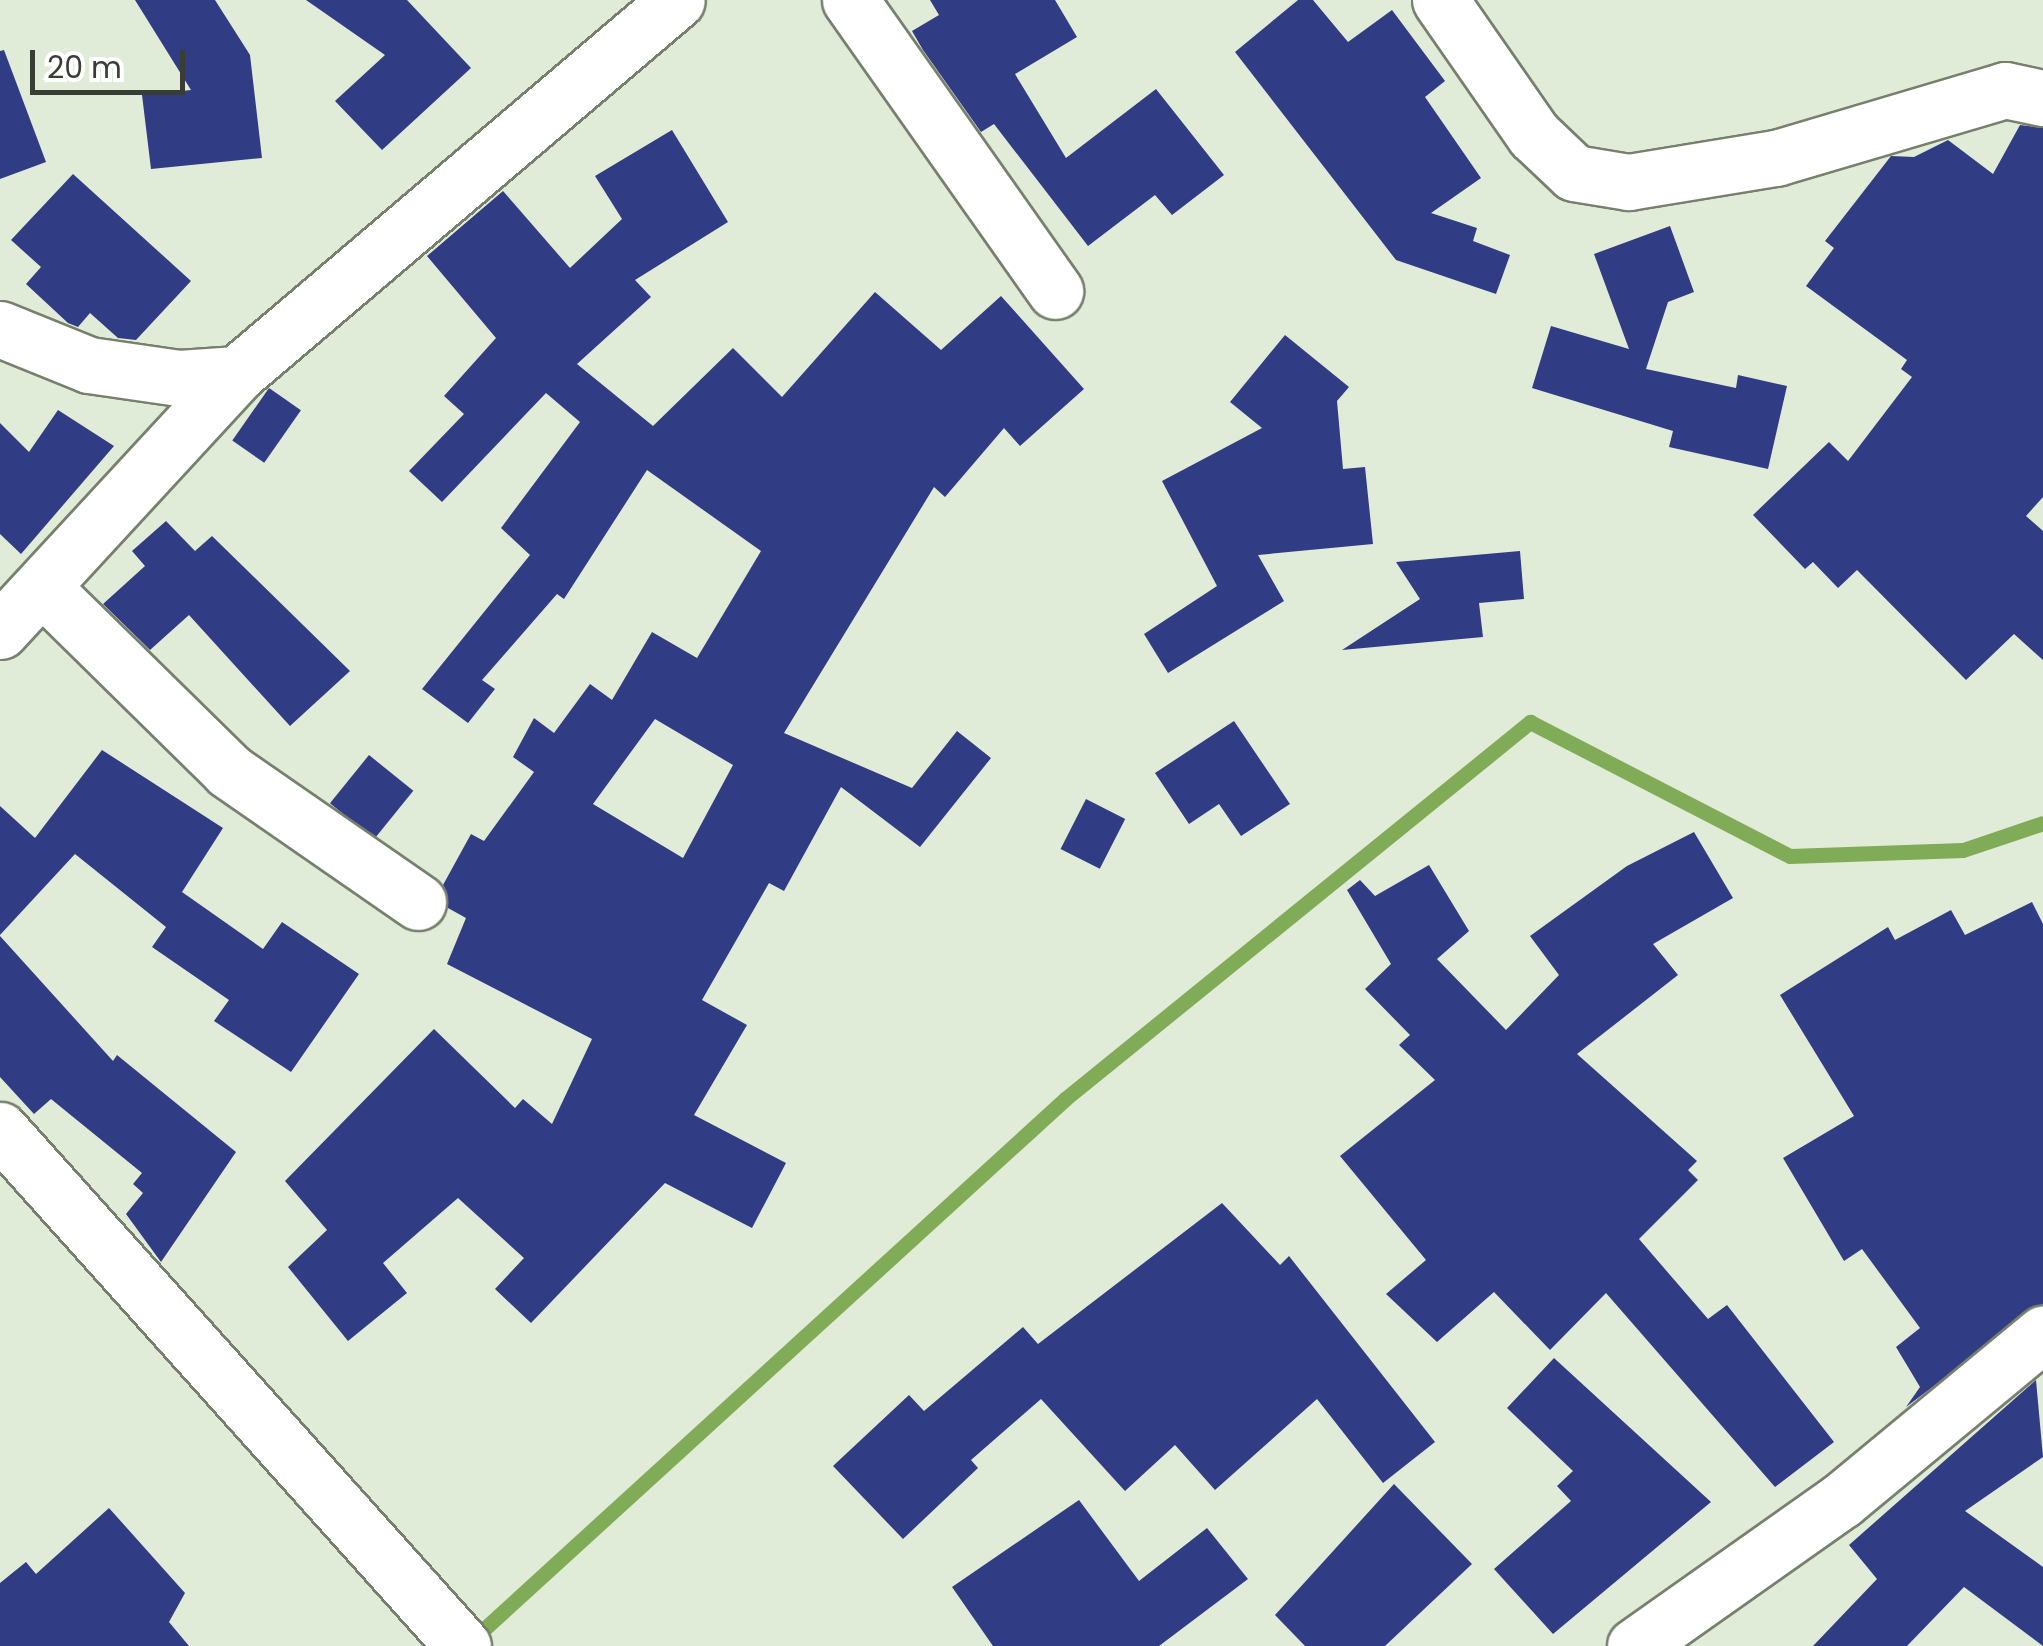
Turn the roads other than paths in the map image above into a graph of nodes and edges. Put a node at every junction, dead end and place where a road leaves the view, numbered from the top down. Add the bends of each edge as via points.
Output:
1 (676, 0) edge
2 (850, 0) edge
3 (1440, 0) edge
4 (2043, 98) edge
5 (1055, 291) dead end
6 (0, 329) edge
7 (237, 374) junction
8 (42, 588) junction
9 (0, 631) edge
10 (418, 902) dead end
11 (0, 1130) edge
12 (2043, 1334) edge
13 (464, 1646) edge
14 (1635, 1646) edge

1 - 7 street
2 - 5 street
3 - 4 street via 1534,135 1574,173 1629,182 1776,158 2005,90
6 - 7 street via 90,365 178,378
7 - 8 street
8 - 9 street
8 - 10 street via 229,771
11 - 13 street
12 - 14 street via 1842,1500

